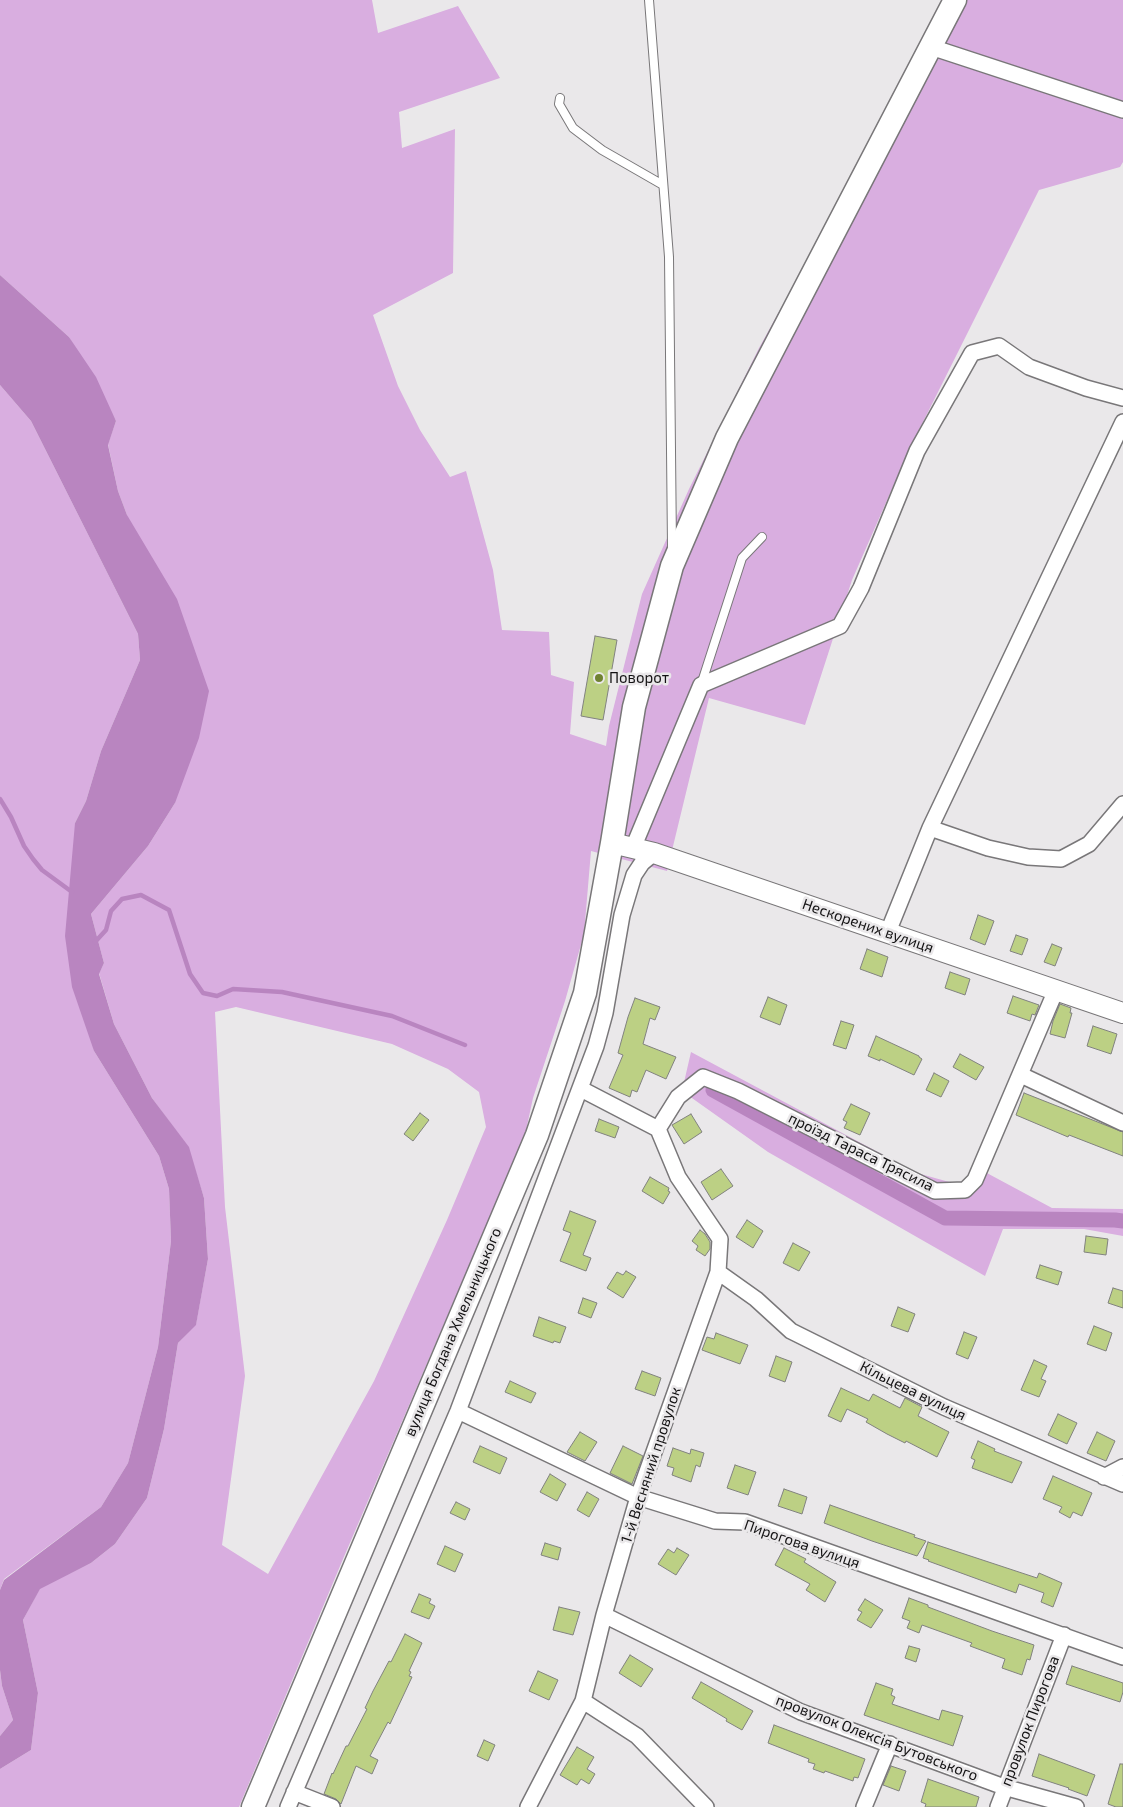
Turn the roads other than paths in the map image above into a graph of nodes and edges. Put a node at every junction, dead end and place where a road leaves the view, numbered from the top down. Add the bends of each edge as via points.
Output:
1 (649, 0) edge
2 (955, 0) edge
3 (931, 47) junction
4 (560, 98) dead end
5 (1123, 110) edge
6 (663, 185) junction
7 (1123, 398) edge
8 (1123, 422) edge
9 (762, 537) dead end
10 (672, 566) junction
11 (701, 685) junction
12 (1123, 804) edge
13 (930, 828) junction
14 (622, 846) junction
15 (654, 853) junction
16 (888, 932) junction
17 (1056, 990) junction
18 (1123, 1012) edge
19 (1021, 1075) junction
20 (581, 1089) junction
21 (1123, 1123) edge
22 (658, 1129) junction
23 (718, 1272) junction
24 (458, 1411) junction
25 (1123, 1467) edge
26 (1104, 1477) junction
27 (1123, 1484) edge
28 (638, 1497) junction
29 (604, 1615) junction
30 (1064, 1635) junction
31 (1123, 1657) edge
32 (583, 1701) junction
33 (890, 1744) junction
34 (1004, 1787) junction
35 (294, 1792) junction
36 (253, 1807) edge
37 (288, 1807) edge
38 (332, 1807) edge
39 (528, 1807) edge
40 (706, 1807) edge
41 (864, 1807) edge
42 (998, 1807) edge
43 (1076, 1807) edge

1 - 6 lane
2 - 3 main road, вулиця Богдана Хмельницького
3 - 5 street
3 - 10 main road, вулиця Богдана Хмельницького via 727,438
4 - 6 lane via 559,104 573,128 602,150
6 - 10 lane via 669,257
7 - 11 street via 1029,367 999,346 972,352 916,451 861,588 840,626
8 - 13 street
9 - 11 lane via 742,558
10 - 14 main road, вулиця Богдана Хмельницького via 634,707
11 - 14 street
12 - 13 street via 1089,844 1061,859 1028,857 988,848
13 - 16 street
14 - 15 street, Нескорених вулиця
14 - 36 main road, вулиця Богдана Хмельницького via 585,993 536,1135
15 - 16 street, Нескорених вулиця
15 - 20 street via 634,875 622,915 606,1012
16 - 17 street, Нескорених вулиця
17 - 18 street, Нескорених вулиця
17 - 19 street, проїзд Тараса Трясила
19 - 21 street
19 - 22 street, проїзд Тараса Трясила via 975,1180 965,1190 935,1191 738,1091 703,1077 678,1097
20 - 22 street
20 - 24 street
22 - 23 street, 1-й Весняний провулок via 678,1177 720,1239
23 - 26 street, Кільцева вулиця via 756,1299 791,1331 944,1407
23 - 28 street, 1-й Весняний провулок
24 - 28 street, Пирогова вулиця
24 - 35 street
25 - 26 street
26 - 27 street, Кільцева вулиця
28 - 29 street, 1-й Весняний провулок
28 - 30 street, Пирогова вулиця via 715,1521 744,1522
29 - 32 street, 1-й Весняний провулок
29 - 33 street, провулок Олексія Бутовського via 801,1712
30 - 31 street, Пирогова вулиця
30 - 34 street, провулок Пирогова
32 - 39 street, 1-й Весняний провулок
32 - 40 street via 637,1736
33 - 34 street, провулок Олексія Бутовського
33 - 41 street
34 - 42 street, провулок Пирогова
34 - 43 street, провулок Олексія Бутовського
35 - 37 street
35 - 38 street

